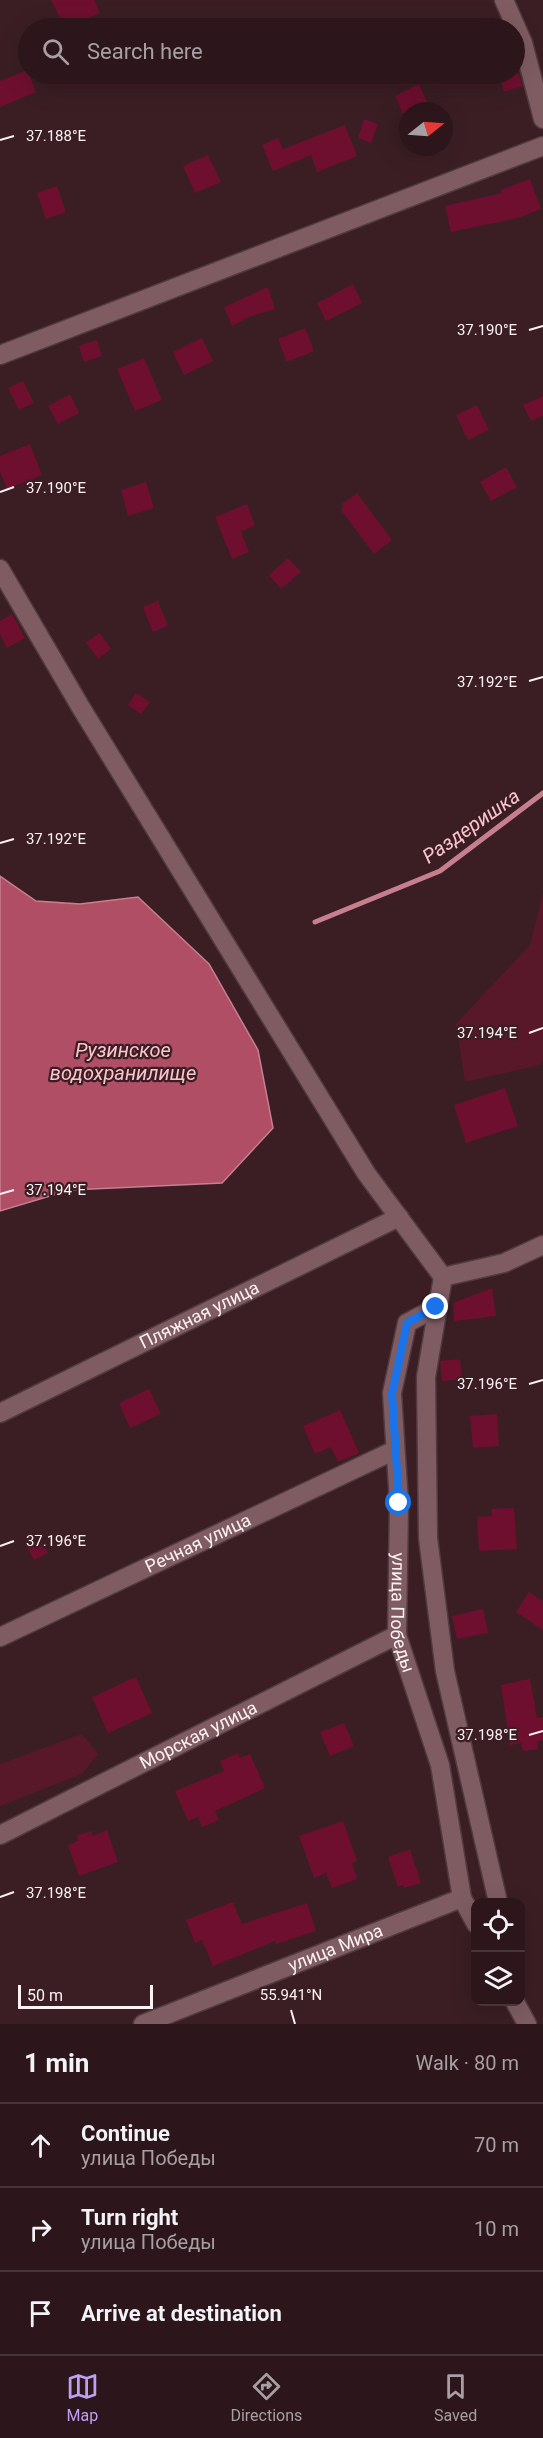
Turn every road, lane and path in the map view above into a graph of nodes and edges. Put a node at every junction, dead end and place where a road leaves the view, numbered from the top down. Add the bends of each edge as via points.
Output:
1 (504, 0) edge
2 (512, 18) edge
3 (525, 51) edge
4 (543, 119) edge
5 (543, 146) edge
6 (0, 355) edge
7 (0, 569) edge
8 (399, 1217) junction
9 (543, 1245) edge
10 (443, 1277) junction
11 (436, 1307) junction
12 (0, 1413) edge
13 (395, 1450) junction
14 (397, 1635) junction
15 (0, 1637) edge
16 (0, 1835) edge
17 (462, 1898) junction
18 (497, 1898) edge
19 (471, 1915) edge
20 (518, 2006) edge
21 (143, 2024) edge
22 (527, 2024) edge

1 - 2 street
3 - 4 street
5 - 6 street
7 - 8 street via 366,1173
8 - 10 street
8 - 12 street, Пляжная улица
9 - 10 street via 504,1263
10 - 11 street
11 - 13 street, улица Победы via 407,1323 392,1394
11 - 18 street via 426,1377 428,1538 444,1671
13 - 14 street, улица Победы via 399,1503
13 - 15 street, Речная улица
14 - 16 street, Морская улица
14 - 17 street, улица Победы via 440,1765
17 - 19 street, улица Победы
17 - 21 street, улица Мира
20 - 22 street

